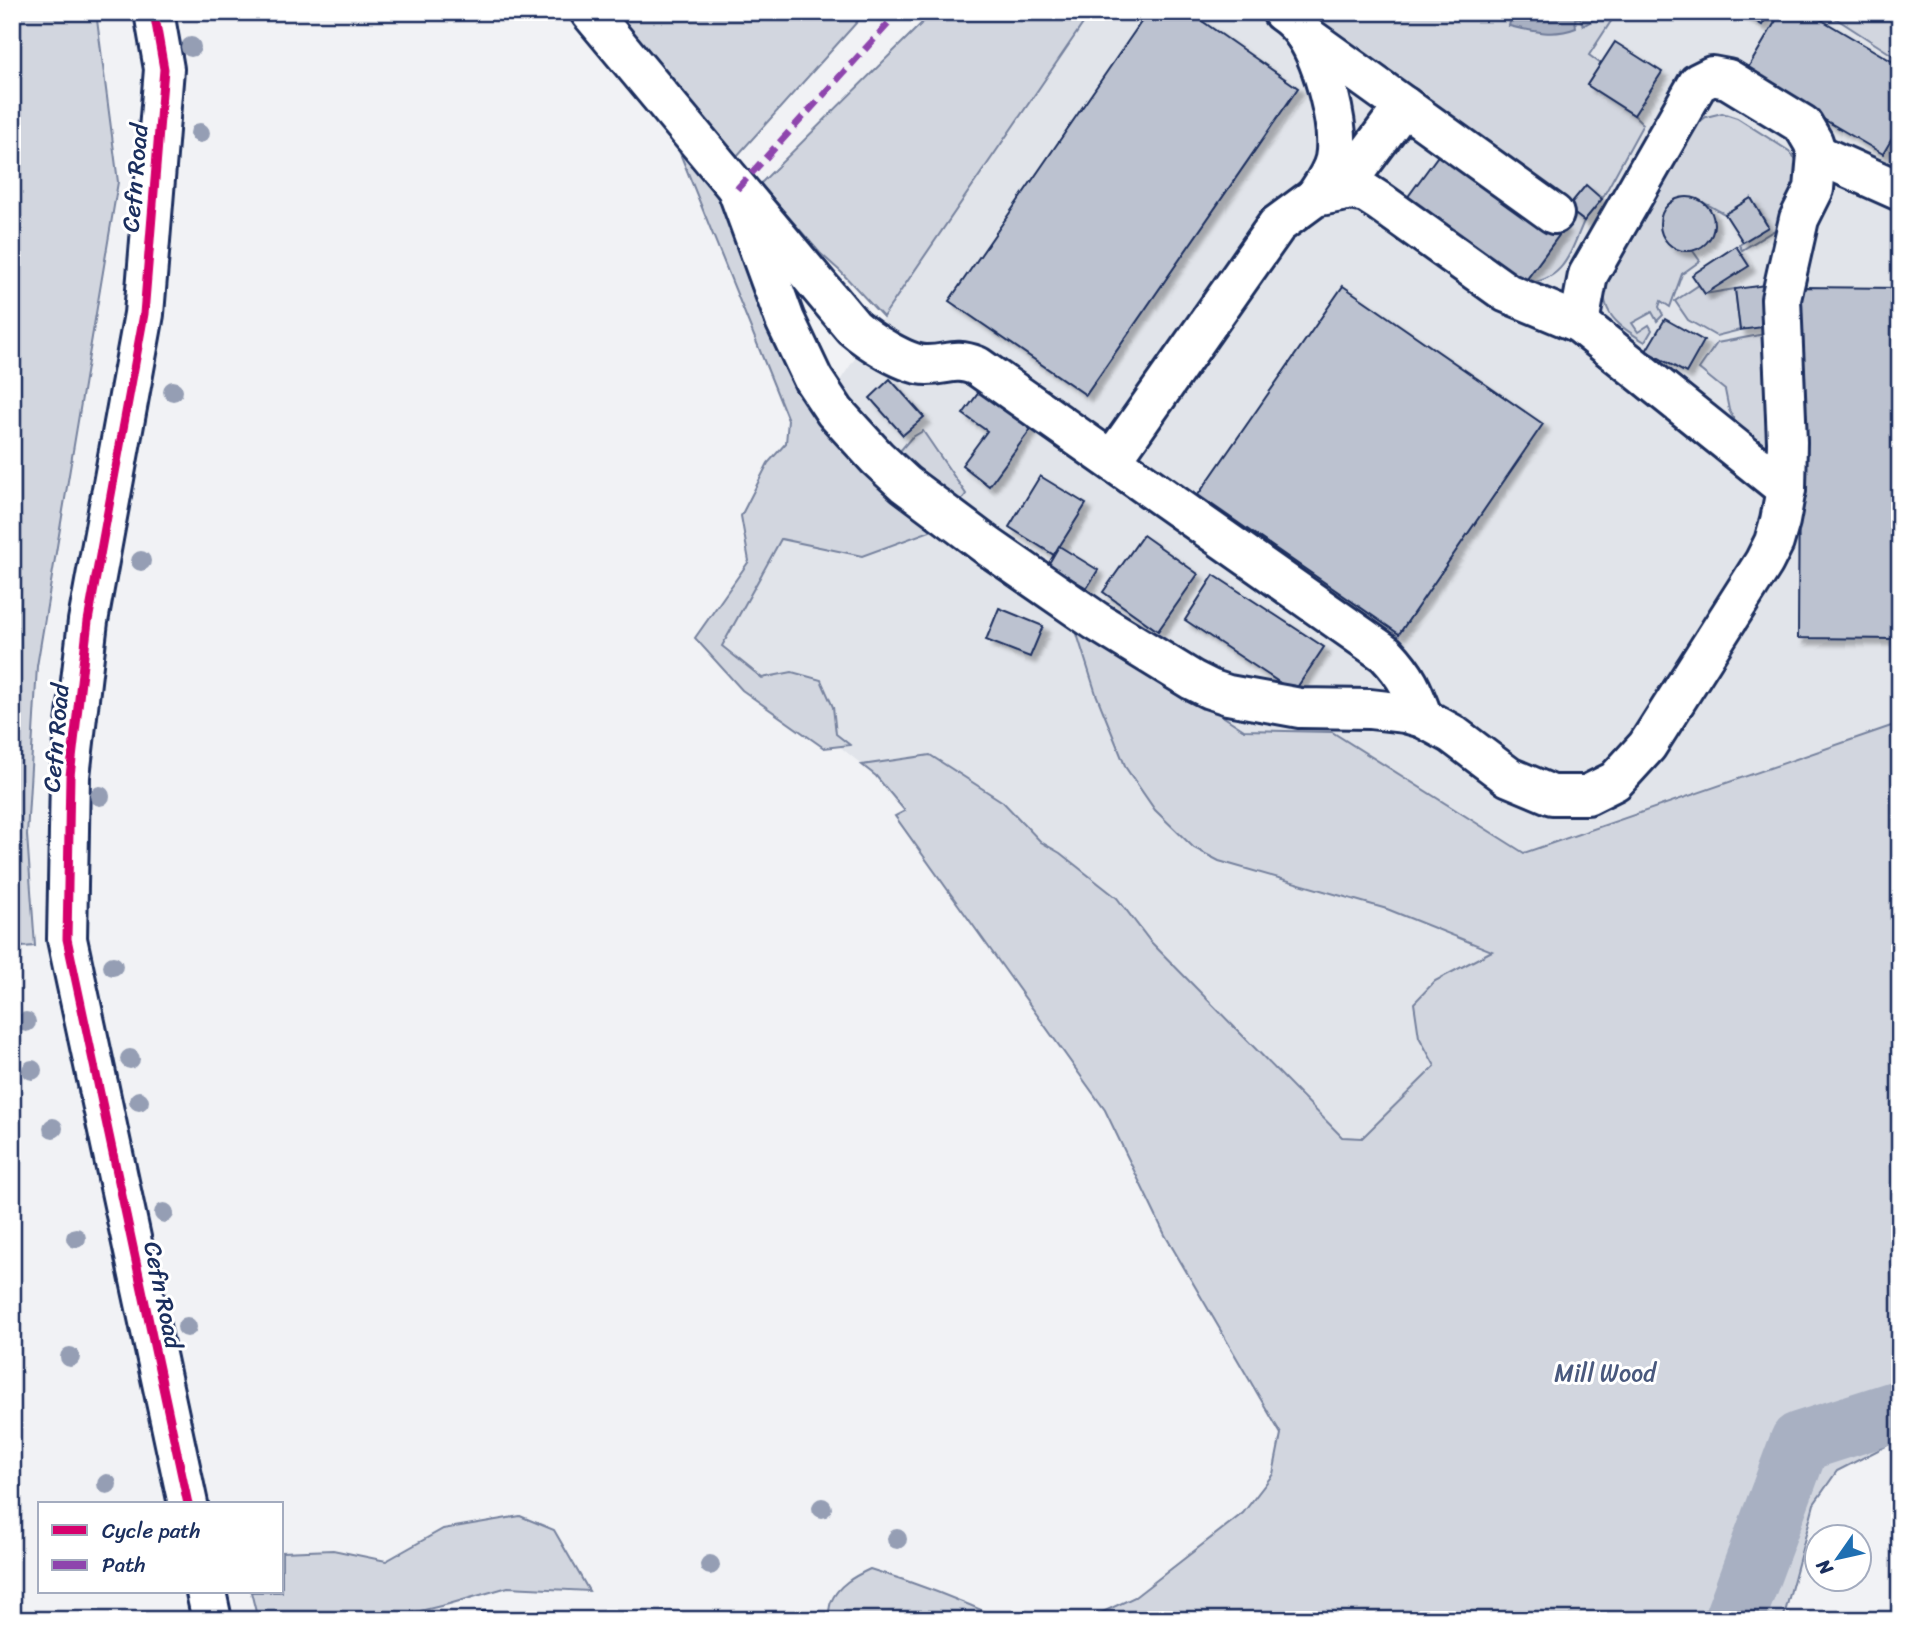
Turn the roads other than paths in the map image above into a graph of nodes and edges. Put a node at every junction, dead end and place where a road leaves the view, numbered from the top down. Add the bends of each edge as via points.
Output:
1 (154, 12) edge
2 (590, 12) edge
3 (1294, 24) edge
4 (1404, 106) junction
5 (1335, 122) junction
6 (1373, 149) junction
7 (1817, 154) junction
8 (737, 190) junction
9 (1900, 191) edge
10 (1328, 195) junction
11 (1554, 214) dead end
12 (1579, 323) junction
13 (1112, 460) junction
14 (1787, 489) junction
15 (1423, 718) junction
16 (188, 1502) edge
17 (206, 1594) edge
18 (212, 1620) edge

1 - 16 street, Cefn Road via 164,69 144,314 88,621 70,776 67,939
2 - 8 street
3 - 4 street
3 - 5 street via 1322,75
4 - 6 street
4 - 11 street
5 - 6 street
5 - 10 street via 1335,159 1327,179
6 - 10 street
7 - 9 street
7 - 12 street via 1802,125 1728,79 1712,76 1698,83 1588,275
7 - 14 street via 1814,190 1799,219 1781,299
8 - 13 street via 864,337 911,362 964,361 977,366
8 - 15 street via 785,320 813,379 835,412 905,484 1096,621 1210,689 1291,707 1370,709
10 - 12 street via 1350,190 1366,193 1507,293
10 - 13 street via 1277,225
12 - 14 street
13 - 15 street via 1386,654 1411,685
14 - 15 street via 1774,542 1764,562 1647,746 1615,781 1587,795 1552,795 1509,777
17 - 18 street

